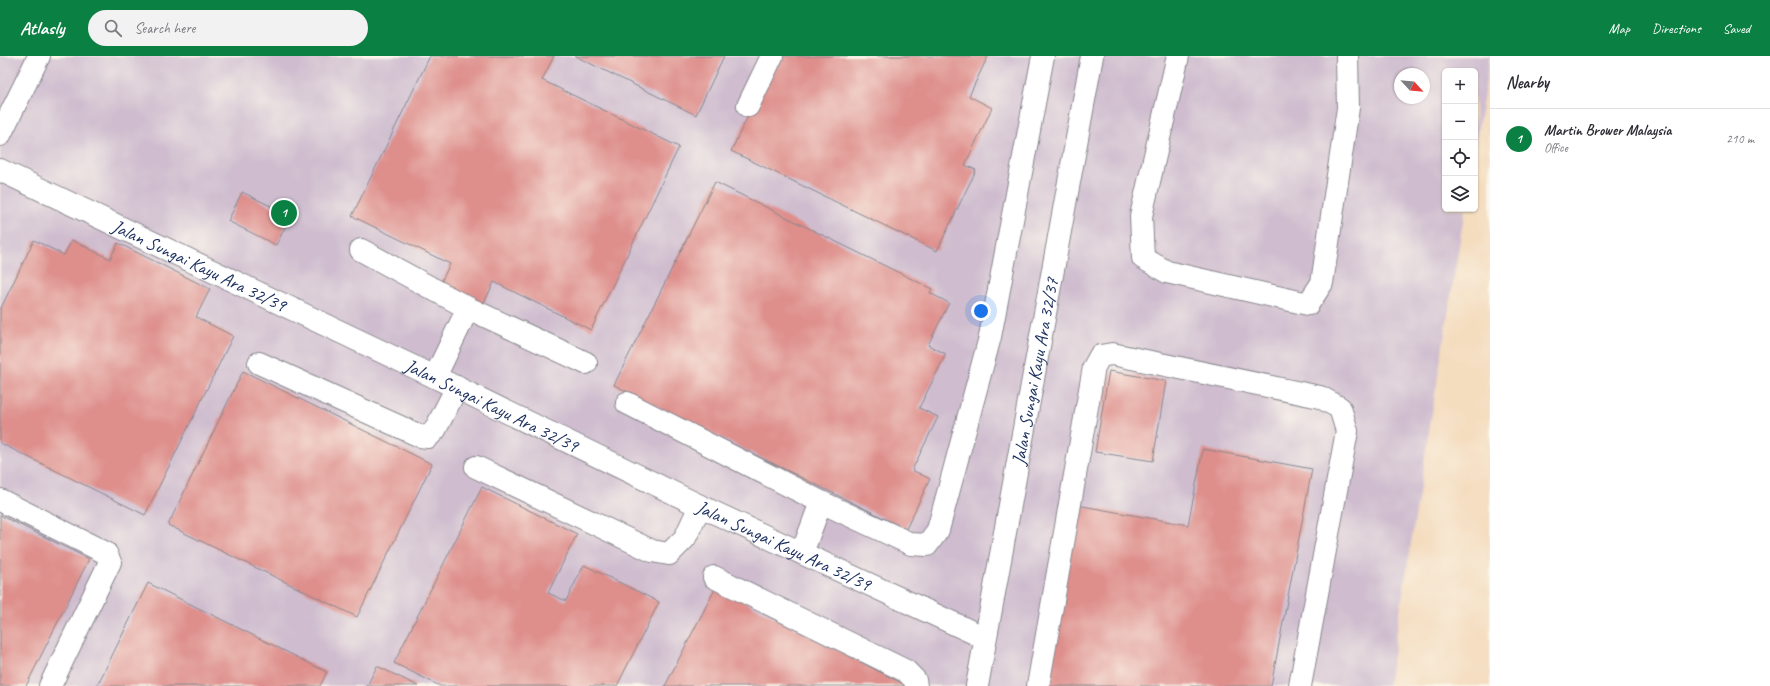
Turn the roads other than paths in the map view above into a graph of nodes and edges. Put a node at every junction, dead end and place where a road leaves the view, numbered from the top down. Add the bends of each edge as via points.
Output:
1 (39, 56) edge
2 (772, 56) edge
3 (1043, 56) edge
4 (1092, 56) edge
5 (1178, 56) edge
6 (1347, 56) edge
7 (748, 106) dead end
8 (0, 135) edge
9 (0, 170) edge
10 (361, 250) dead end
11 (468, 308) junction
12 (259, 362) dead end
13 (586, 363) dead end
14 (435, 377) junction
15 (457, 387) junction
16 (627, 403) dead end
17 (476, 467) dead end
18 (0, 500) edge
19 (821, 502) junction
20 (700, 506) junction
21 (802, 553) junction
22 (714, 577) dead end
23 (985, 638) junction
24 (50, 686) edge
25 (916, 686) edge
26 (977, 686) edge
27 (1038, 686) edge
28 (1300, 686) edge

1 - 8 street
2 - 7 street
3 - 19 street via 990,337 938,530 927,545 911,544
4 - 23 street, Jalan Sungai Kayu Ara 32/37
5 - 6 street via 1141,216 1143,258 1167,272 1308,304 1322,283 1348,108
9 - 14 street, Jalan Sungai Kayu Ara 32/39
10 - 11 street
11 - 13 street
11 - 14 street
12 - 15 street via 420,436 428,437 435,430
14 - 15 street, Jalan Sungai Kayu Ara 32/39
15 - 20 street, Jalan Sungai Kayu Ara 32/39
16 - 19 street
17 - 20 street via 652,551 669,554 685,538
18 - 24 street via 106,553 110,562
19 - 21 street
20 - 21 street, Jalan Sungai Kayu Ara 32/39
21 - 23 street, Jalan Sungai Kayu Ara 32/39
22 - 25 street via 906,671 916,680
23 - 26 street, Jalan Sungai Kayu Ara 32/37
27 - 28 street via 1094,367 1100,356 1112,354 1320,397 1340,408 1347,430

